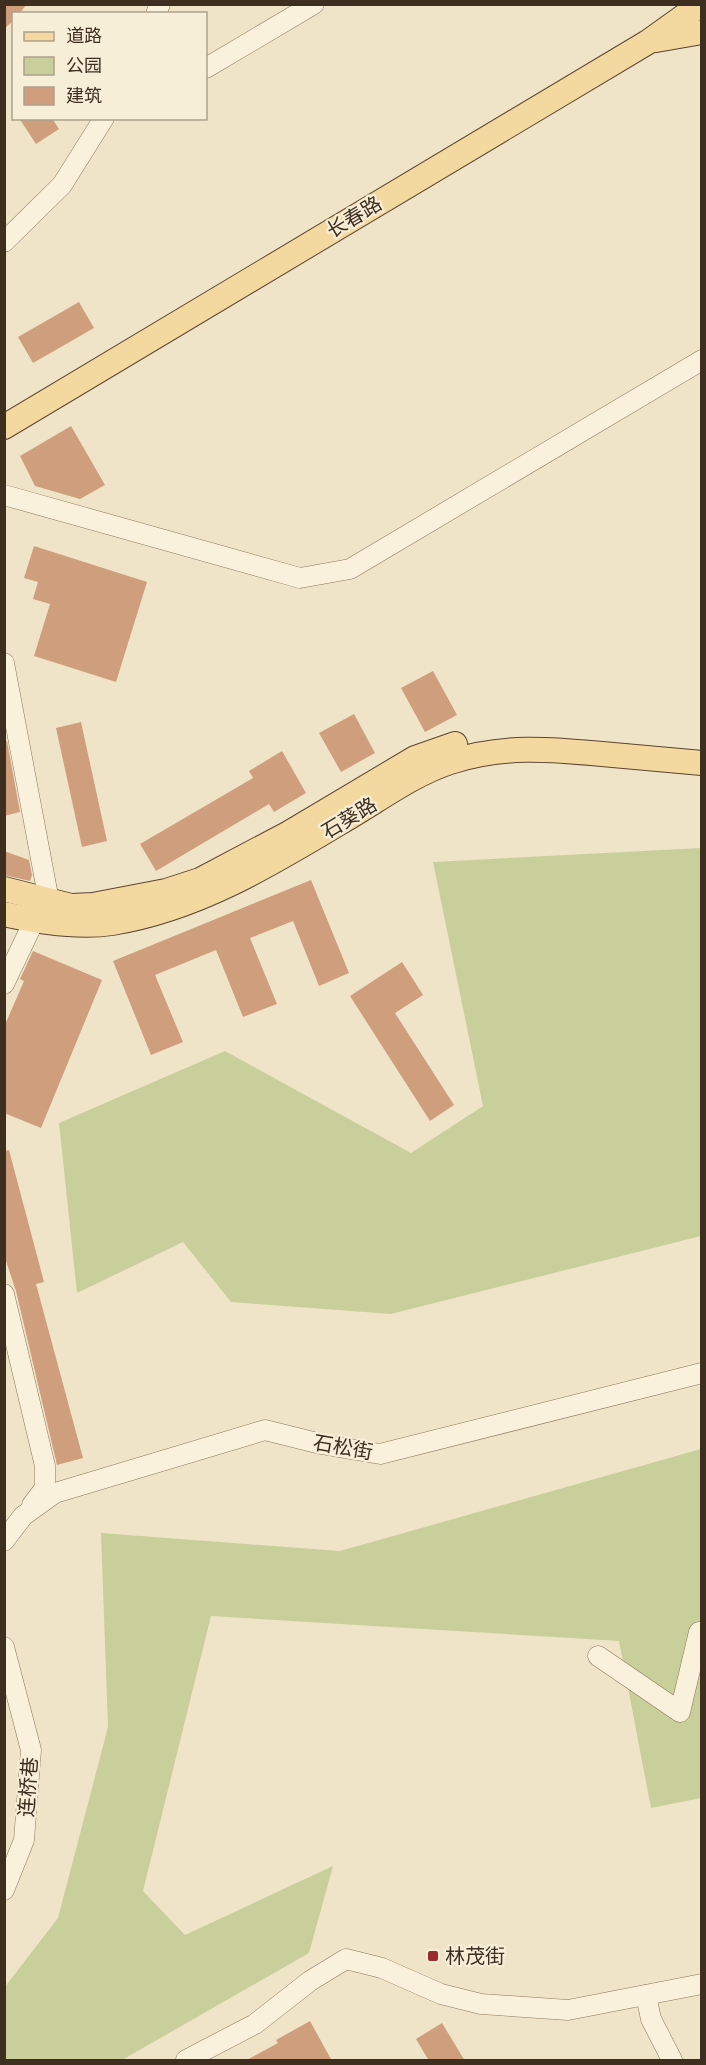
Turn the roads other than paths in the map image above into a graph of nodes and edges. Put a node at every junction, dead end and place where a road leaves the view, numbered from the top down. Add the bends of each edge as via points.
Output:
1 (314, 4) edge
2 (701, 6) edge
3 (702, 32) edge
4 (648, 42) junction
5 (207, 67) edge
6 (116, 120) edge
7 (99, 126) edge
8 (4, 242) edge
9 (702, 360) edge
10 (4, 427) edge
11 (4, 495) edge
12 (4, 663) edge
13 (702, 748) edge
14 (702, 763) edge
15 (4, 889) edge
16 (50, 901) junction
17 (4, 914) edge
18 (34, 921) junction
19 (4, 984) edge
20 (4, 1294) edge
21 (702, 1373) edge
22 (23, 1516) junction
23 (4, 1541) edge
24 (702, 1633) edge
25 (4, 1647) edge
26 (598, 1656) dead end
27 (4, 1890) edge
28 (702, 1984) edge
29 (646, 1995) junction
30 (186, 2061) edge
31 (672, 2061) edge

1 - 5 street
2 - 4 main road, 长春路
3 - 4 main road
4 - 10 main road, 长春路
6 - 7 street
7 - 8 street via 62,185
9 - 11 street via 350,569 300,578
12 - 16 street
13 - 16 main road, 石葵路 via 543,735 480,737 415,758 289,833 200,880 93,905 70,906
14 - 18 main road, 石葵路 via 546,749 478,754 422,774 212,894 111,923
15 - 16 main road, 石葵路
16 - 18 street
17 - 18 main road, 石葵路
18 - 19 street
20 - 22 street via 45,1466 45,1488
21 - 22 street, 石松街 via 380,1454 265,1430 55,1493
22 - 23 street, 石松街
24 - 26 street via 699,1632 680,1712
25 - 27 street, 连桥巷 via 31,1750 24,1840
28 - 29 street
29 - 30 street via 568,2010 481,2004 441,1994 382,1968 346,1959 310,1981 255,2024
29 - 31 street via 651,2019

